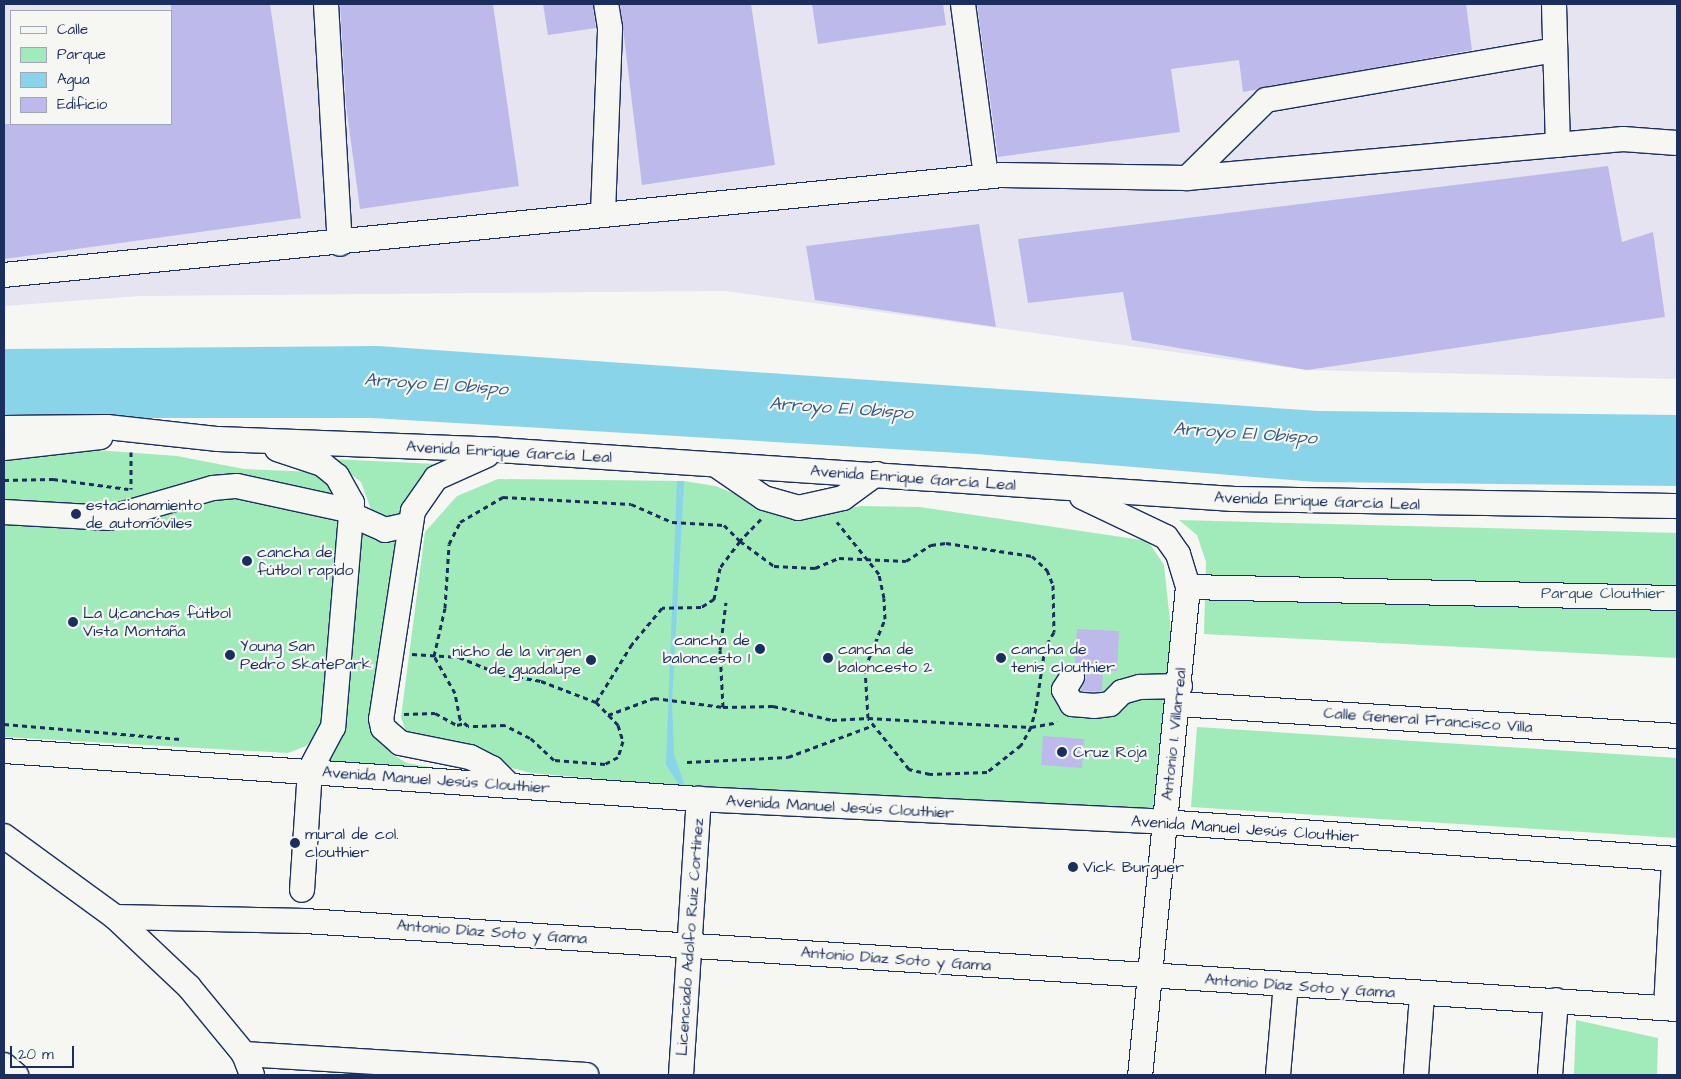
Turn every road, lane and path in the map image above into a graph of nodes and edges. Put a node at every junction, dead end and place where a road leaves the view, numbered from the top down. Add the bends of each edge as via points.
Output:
1 (326, 4) edge
2 (606, 4) edge
3 (963, 4) edge
4 (1554, 4) edge
5 (1554, 50) junction
6 (1677, 143) edge
7 (1558, 145) junction
8 (986, 176) junction
9 (1188, 178) junction
10 (603, 213) junction
11 (340, 244) junction
12 (4, 275) edge
13 (4, 428) edge
14 (139, 432) junction
15 (258, 440) junction
16 (4, 448) edge
17 (498, 450) junction
18 (716, 465) junction
19 (876, 474) junction
20 (4, 480) edge
21 (131, 489) junction
22 (1066, 491) junction
23 (778, 503) junction
24 (827, 504) junction
25 (155, 506) junction
26 (1677, 506) edge
27 (4, 512) edge
28 (352, 513) junction
29 (410, 524) junction
30 (740, 540) junction
31 (863, 560) junction
32 (1188, 587) junction
33 (1677, 598) edge
34 (726, 602) dead end
35 (390, 651) junction
36 (434, 656) junction
37 (1072, 677) dead end
38 (1179, 695) junction
39 (596, 702) junction
40 (723, 707) junction
41 (382, 708) junction
42 (608, 715) junction
43 (868, 718) junction
44 (465, 723) junction
45 (4, 724) edge
46 (874, 725) junction
47 (1031, 727) junction
48 (1677, 736) edge
49 (4, 751) edge
50 (687, 762) dead end
51 (207, 765) junction
52 (310, 770) junction
53 (509, 785) junction
54 (699, 799) junction
55 (1163, 822) junction
56 (4, 836) edge
57 (1676, 859) edge
58 (302, 890) dead end
59 (115, 917) junction
60 (690, 944) junction
61 (1147, 977) junction
62 (1286, 984) junction
63 (1422, 995) junction
64 (1556, 1000) junction
65 (1672, 1009) edge
66 (248, 1064) edge
67 (4, 1065) edge
68 (411, 1070) edge
69 (16, 1075) edge
70 (550, 1075) edge
71 (586, 1075) edge
72 (681, 1075) edge
73 (1140, 1075) edge
74 (1278, 1075) edge
75 (1416, 1075) edge
76 (1550, 1075) edge

1 - 11 street
2 - 10 street via 610,28
3 - 8 street
4 - 5 street
5 - 7 street
5 - 9 street via 1266,100
6 - 7 street via 1624,139
7 - 9 street
8 - 9 street
8 - 10 street
10 - 11 street
11 - 12 street
13 - 14 street, Avenida Enrique García Leal via 70,425
14 - 15 street, Avenida Enrique García Leal
14 - 16 street, Avenida Enrique García Leal
14 - 21 path
15 - 17 street, Avenida Enrique García Leal
15 - 28 street via 322,464 338,476 348,491
17 - 18 street, Avenida Enrique García Leal
17 - 29 street via 436,478 422,496
18 - 19 street, Avenida Enrique García Leal
18 - 23 street via 749,489
19 - 22 street, Avenida Enrique García Leal
19 - 24 street
20 - 21 path via 53,479
21 - 25 path
22 - 26 street, Avenida Enrique García Leal via 1414,505
22 - 32 street, Antonio I. Villarreal via 1166,538 1178,554
23 - 24 street via 798,508
23 - 30 path
24 - 31 path
25 - 27 street via 109,518
25 - 28 street via 213,488 237,486
28 - 29 street via 385,530
28 - 52 street via 333,726
29 - 35 street
30 - 31 path via 774,566 814,568 839,558
30 - 36 path via 724,526 672,522 631,504 503,497 483,505 460,522 449,544 445,608
30 - 39 path via 720,568 714,599 690,608 662,608 632,644
31 - 43 path via 879,574 885,612 865,668
31 - 47 path via 906,561 931,546 946,543 1032,556 1047,570 1054,585 1054,632 1045,647
32 - 33 street
32 - 38 street, Antonio I. Villarreal
34 - 40 path via 720,650
35 - 36 path
35 - 41 street
36 - 39 path via 459,656 500,674 541,681
36 - 44 path
37 - 38 street, Calle General Francisco Villa via 1064,690 1072,704 1110,704 1122,692 1140,687
38 - 48 street, Calle General Francisco Villa
38 - 55 street, Antonio I. Villarreal
39 - 42 path
40 - 42 path via 678,698 654,698
40 - 43 path via 773,706 832,720
41 - 44 path via 392,713 435,712 458,725
41 - 53 street via 383,728 400,743 470,757 492,768
42 - 44 path via 623,741 618,757 606,764 554,760 530,738 505,725
43 - 46 path
43 - 47 path
45 - 51 path via 165,735 201,749
46 - 47 path via 909,769 930,774 974,776 987,772 1021,745
46 - 50 path via 788,757
49 - 51 street, Avenida Manuel Jesús Clouthier
51 - 52 street, Avenida Manuel Jesús Clouthier
52 - 53 street, Avenida Manuel Jesús Clouthier
52 - 58 street
53 - 54 street, Avenida Manuel Jesús Clouthier
54 - 55 street, Avenida Manuel Jesús Clouthier
54 - 60 street, Licenciado Adolfo Ruiz Cortínez
55 - 57 street, Avenida Manuel Jesús Clouthier
55 - 61 street, Antonio I. Villarreal
56 - 59 street
57 - 65 street
59 - 60 street, Antonio Díaz Soto y Gama via 240,917
59 - 66 street via 188,988
60 - 61 street, Antonio Díaz Soto y Gama
60 - 72 street, Licenciado Adolfo Ruiz Cortínez
61 - 62 street, Antonio Díaz Soto y Gama
61 - 73 street, Antonio I. Villarreal
62 - 63 street, Antonio Díaz Soto y Gama
62 - 74 street
63 - 64 street, Antonio Díaz Soto y Gama
63 - 75 street
64 - 65 street, Antonio Díaz Soto y Gama
64 - 76 street
66 - 68 street
67 - 69 street
68 - 70 street
70 - 71 street

